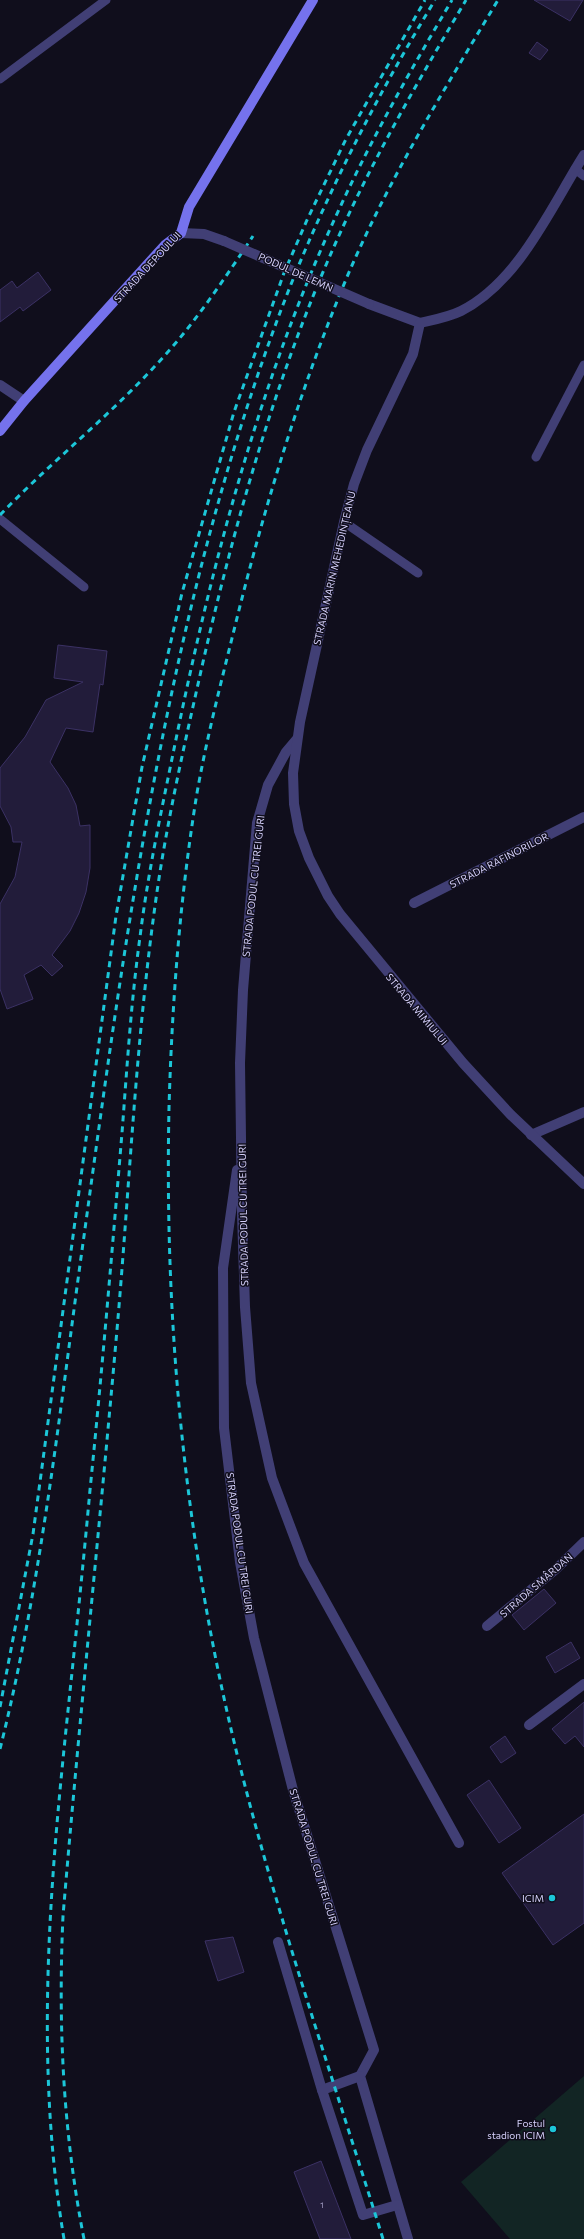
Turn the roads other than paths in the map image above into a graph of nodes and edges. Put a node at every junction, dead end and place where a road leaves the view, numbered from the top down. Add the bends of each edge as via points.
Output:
1 (106, 0) edge
2 (313, 0) edge
3 (0, 79) edge
4 (584, 155) edge
5 (575, 169) junction
6 (584, 176) edge
7 (181, 233) junction
8 (420, 323) junction
9 (584, 365) edge
10 (0, 386) edge
11 (24, 401) junction
12 (0, 431) edge
13 (536, 457) dead end
14 (0, 519) edge
15 (344, 522) junction
16 (418, 573) dead end
17 (84, 587) dead end
18 (298, 739) junction
19 (294, 804) joint
20 (584, 818) edge
21 (414, 902) dead end
22 (584, 1112) edge
23 (531, 1135) junction
24 (241, 1139) junction
25 (584, 1184) edge
26 (584, 1542) edge
27 (487, 1626) dead end
28 (584, 1684) edge
29 (529, 1725) dead end
30 (459, 1843) dead end
31 (278, 1942) dead end
32 (361, 2074) junction
33 (322, 2090) junction
34 (397, 2205) junction
35 (408, 2239) edge

1 - 3 lane
2 - 7 main road, STRADA DEPOULUI via 189,207
4 - 5 street
5 - 6 lane
5 - 8 street via 524,254 488,292 460,312
7 - 8 street, PODUL DE LEMN, bridge via 204,234 224,240 369,304
7 - 11 main road, STRADA DEPOULUI via 165,245
8 - 15 street, STRADA MARIN MEHEDINȚEANU via 414,354 367,450 354,484
9 - 13 lane
10 - 11 street
11 - 12 main road, STRADA DEPOULUI
14 - 17 lane
15 - 16 lane
15 - 18 street, STRADA MARIN MEHEDINȚEANU
18 - 19 street, STRADA MARIN MEHEDINȚEANU via 293,773
18 - 24 street, STRADA PODUL CU TREI GURI via 286,752 268,784 257,823 243,990 240,1062
19 - 23 street, STRADA MIMIULUI via 308,858 340,914 463,1063
20 - 21 street, STRADA RAFINORILOR
22 - 23 street
23 - 25 street, STRADA MIMIULUI
24 - 30 street, STRADA PODUL CU TREI GURI via 245,1307 251,1383 272,1478 304,1563
24 - 32 street, STRADA PODUL CU TREI GURI via 223,1268 224,1428 240,1562 254,1638 293,1790 374,2050
26 - 27 street, STRADA SMÂRDAN via 555,1570
28 - 29 street
31 - 33 street
32 - 33 street
32 - 34 street
33 - 34 street via 363,2216
34 - 35 street

